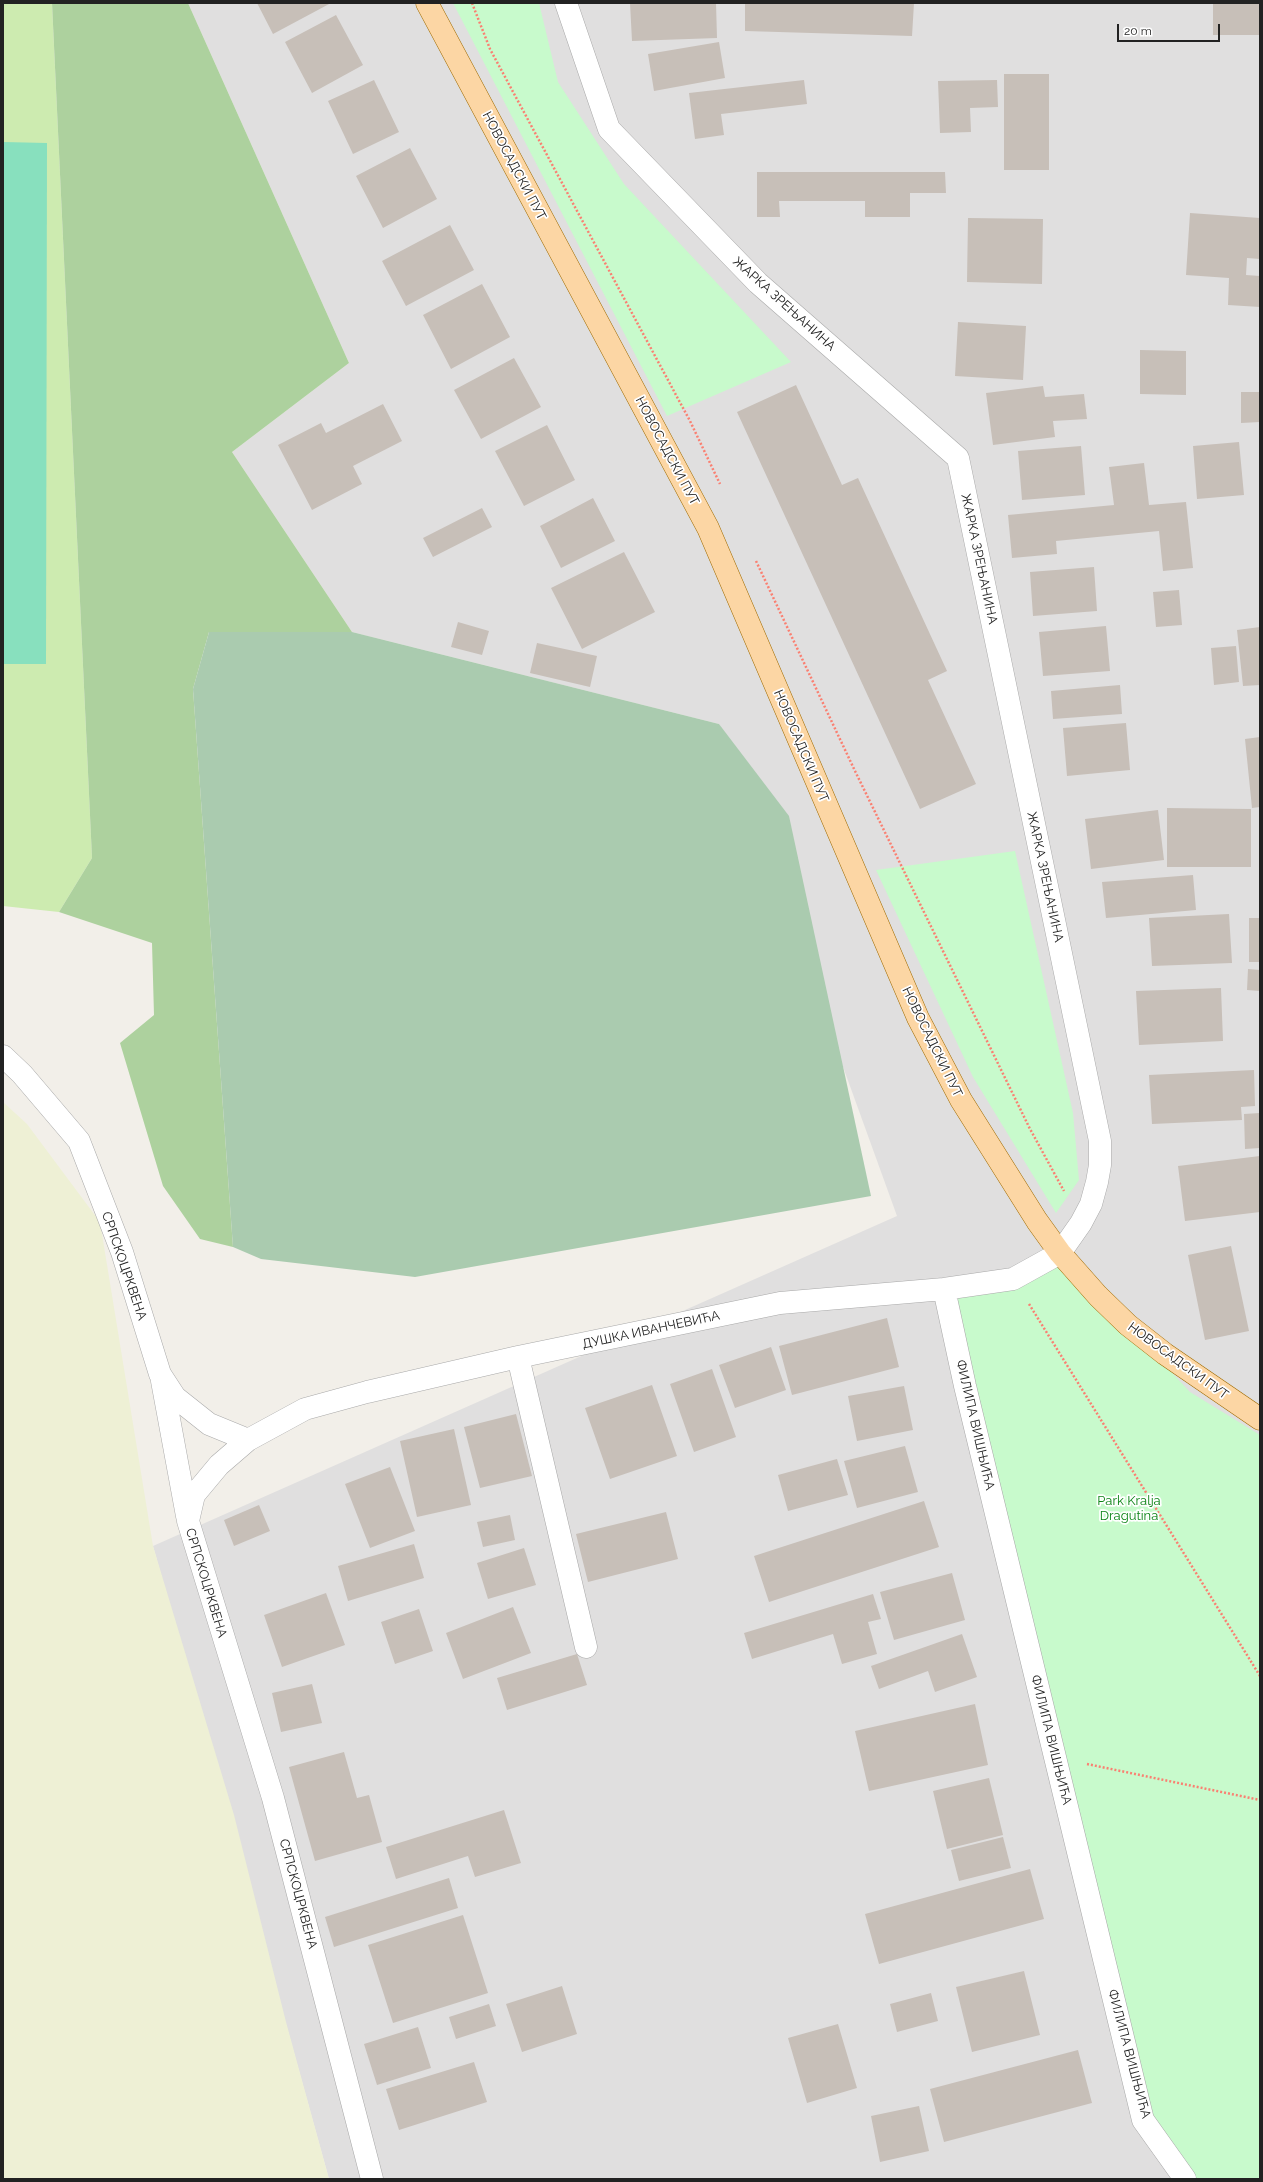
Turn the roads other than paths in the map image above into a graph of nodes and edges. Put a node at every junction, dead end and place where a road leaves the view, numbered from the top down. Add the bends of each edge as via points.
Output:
1 (427, 3) edge
2 (566, 3) edge
3 (3, 1056) edge
4 (1060, 1253) junction
5 (944, 1289) junction
6 (518, 1357) junction
7 (160, 1374) junction
8 (1260, 1419) edge
9 (248, 1440) junction
10 (188, 1522) junction
11 (586, 1647) dead end
12 (372, 2179) edge
13 (1185, 2179) edge

1 - 4 main road, НОВОСАДСКИ ПУТ via 708,528 918,1018 961,1100
2 - 4 street, ЖАРКА ЗРЕЊАНИНА via 609,129 758,283 958,458 1100,1141 1100,1165 1091,1204
3 - 7 street, СРПСКОЦРКВЕНА via 22,1074 79,1141 122,1252
4 - 5 street, ДУШКА ИВАНЧЕВИЋА via 1013,1279
4 - 8 main road, НОВОСАДСКИ ПУТ via 1128,1325 1165,1354
5 - 6 street, ДУШКА ИВАНЧЕВИЋА via 780,1303
5 - 13 street, ФИЛИПА ВИШЊИЋА via 967,1394 1143,2120
6 - 9 street, ДУШКА ИВАНЧЕВИЋА via 305,1409
6 - 11 street
7 - 9 street, СРПСКОЦРКВЕНА via 174,1397 209,1424
7 - 10 street
9 - 10 street, СРПСКОЦРКВЕНА via 219,1465 194,1495
10 - 12 street, СРПСКОЦРКВЕНА via 273,1798

